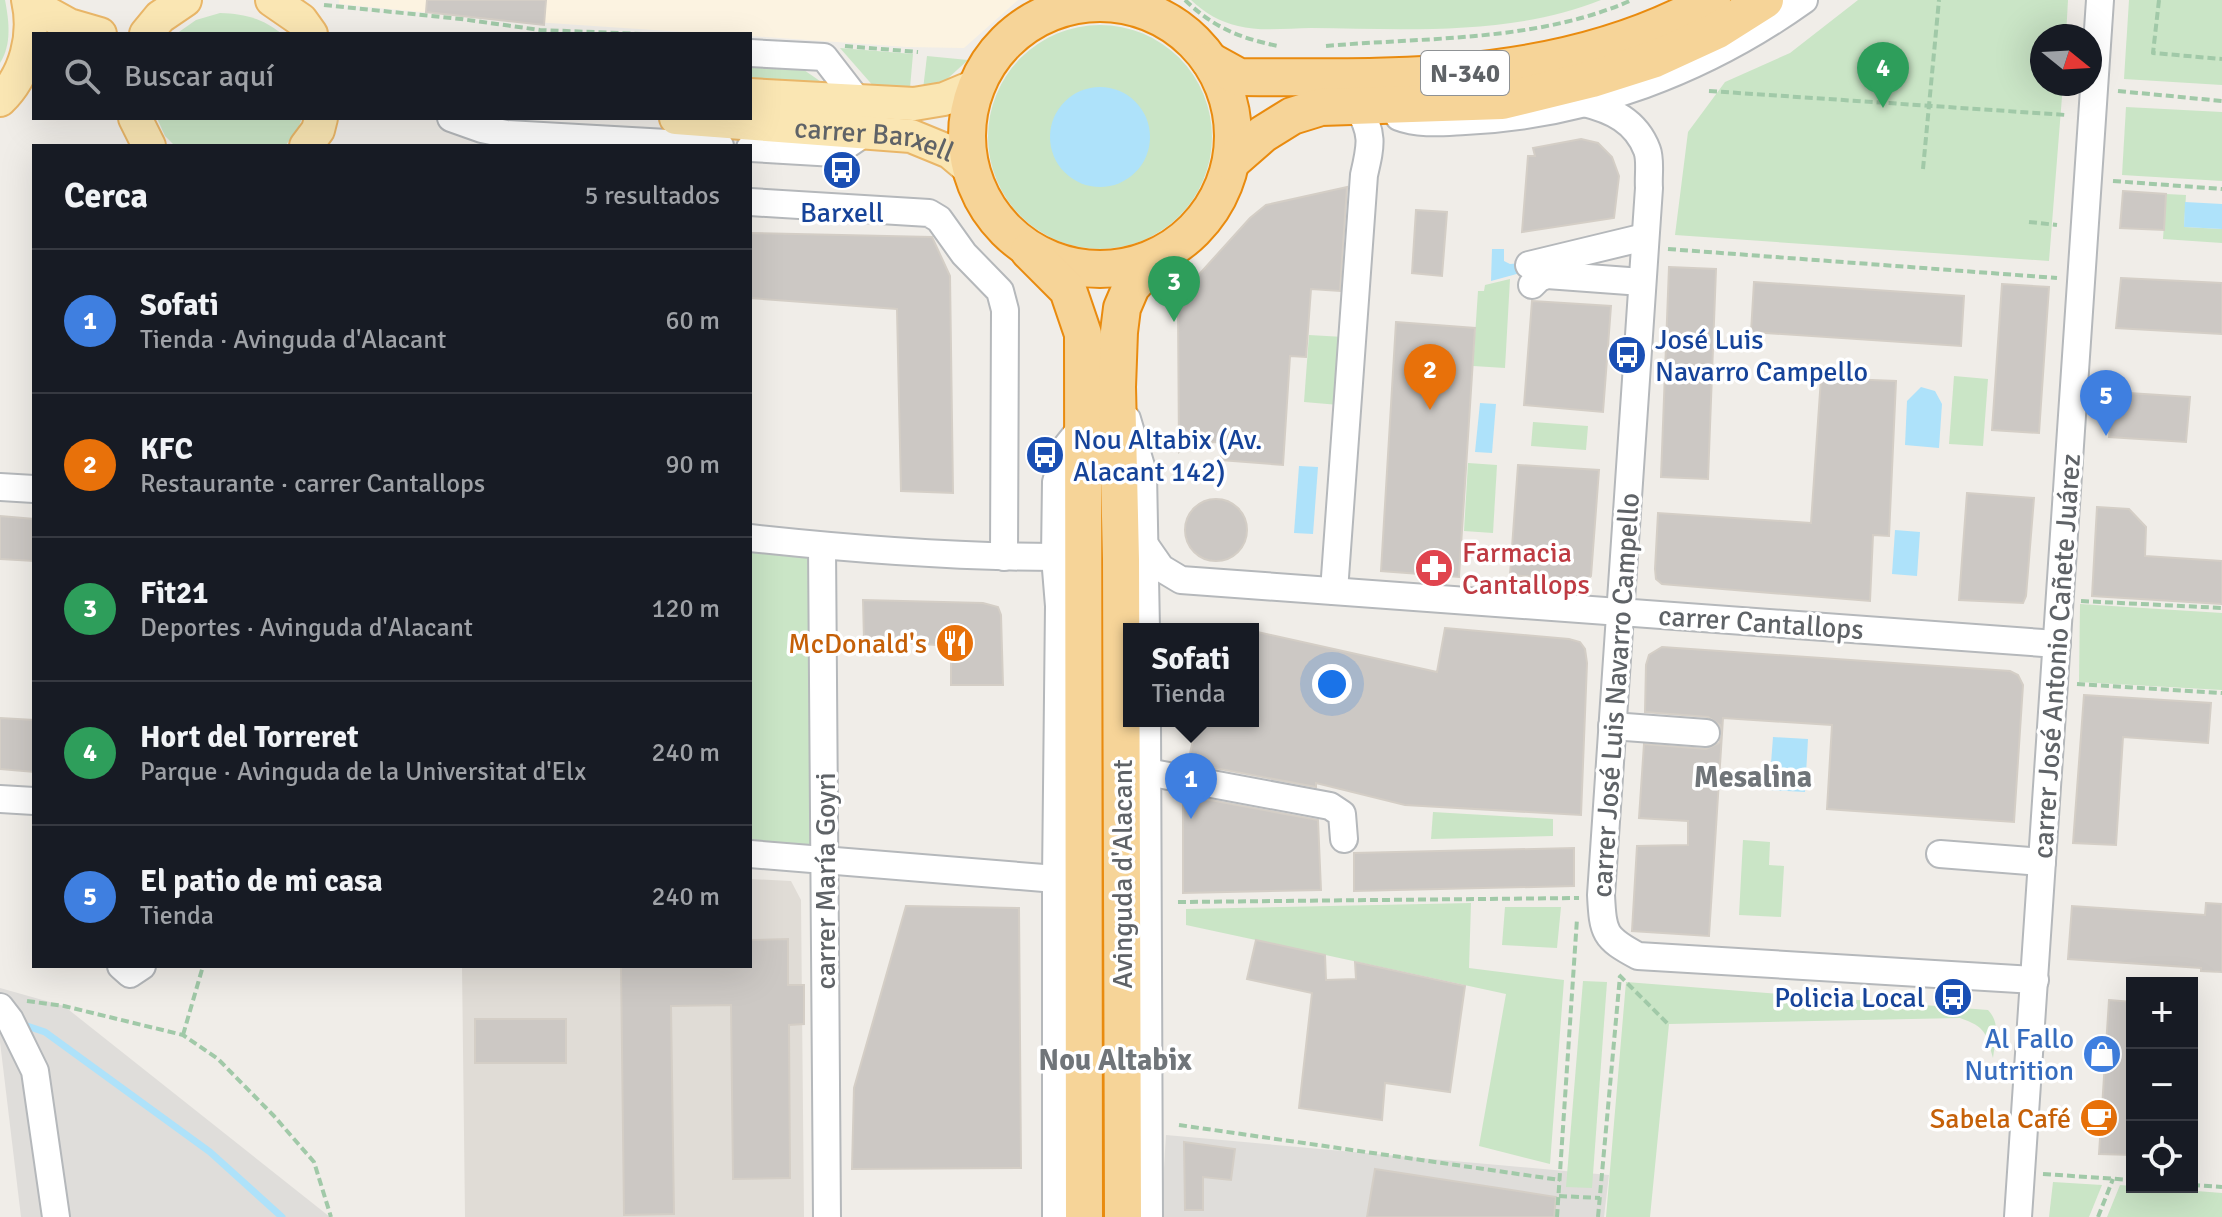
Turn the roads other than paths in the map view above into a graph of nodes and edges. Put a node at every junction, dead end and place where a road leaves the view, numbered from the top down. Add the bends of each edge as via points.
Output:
1 (185, 0) edge
2 (272, 0) edge
3 (1712, 0) edge
4 (1765, 0) edge
5 (1804, 0) edge
6 (2100, 0) edge
7 (1069, 1) edge
8 (29, 2) edge
9 (1135, 4) edge
10 (306, 15) edge
11 (93, 32) edge
12 (146, 32) edge
13 (752, 53) edge
14 (1210, 61) junction
15 (975, 86) junction
16 (13, 92) edge
17 (752, 95) edge
18 (858, 101) junction
19 (1584, 103) junction
20 (1364, 106) junction
21 (457, 120) edge
22 (703, 120) edge
23 (866, 132) junction
24 (550, 141) edge
25 (651, 144) edge
26 (752, 148) edge
27 (1231, 162) junction
28 (969, 168) junction
29 (752, 202) edge
30 (1657, 243) junction
31 (1029, 251) junction
32 (1157, 258) junction
33 (1642, 282) junction
34 (1117, 387) junction
35 (1081, 428) junction
36 (0, 487) edge
37 (32, 489) edge
38 (752, 538) edge
39 (1145, 545) junction
40 (822, 546) junction
41 (1004, 557) junction
42 (1055, 557) junction
43 (1334, 591) junction
44 (1620, 612) junction
45 (1146, 623) edge
46 (2057, 644) junction
47 (1612, 726) junction
48 (1147, 727) edge
49 (1706, 733) dead end
50 (1147, 772) junction
51 (0, 799) edge
52 (32, 801) edge
53 (1344, 839) dead end
54 (752, 854) edge
55 (1940, 854) dead end
56 (825, 860) junction
57 (2042, 862) junction
58 (1056, 879) junction
59 (2035, 980) junction
60 (12, 1004) edge
61 (56, 1217) edge
62 (827, 1217) edge
63 (1056, 1217) edge
64 (1084, 1217) edge
65 (1123, 1217) edge
66 (1149, 1217) edge
67 (2018, 1217) edge

1 - 12 main road
2 - 10 main road
3 - 14 highway, N-340 via 1643,33 1593,49 1527,66 1464,74 1239,77
4 - 20 highway, N-340 via 1704,37 1592,79 1502,101
5 - 19 street via 1702,61
6 - 46 street, carrer José Antonio Cañete Juárez
7 - 9 highway, N-340
7 - 15 highway, N-340 via 1000,47
8 - 11 main road
8 - 16 main road via 28,51
9 - 14 highway, N-340 via 1181,30
13 - 18 street via 824,57
14 - 27 highway, N-340 via 1227,94 1234,130
15 - 18 main road, carrer Barxell via 914,104
15 - 28 highway, N-340 via 966,124
17 - 18 main road, carrer Barxell
19 - 20 street via 1501,120 1444,122 1407,120
19 - 30 street, carrer José Luis Navarro Campello via 1610,110 1632,125 1649,152
20 - 27 highway, N-340 via 1321,107 1292,116
20 - 43 street via 1370,148
21 - 24 street
22 - 23 main road, carrer Barxell
23 - 26 street via 835,153
23 - 28 main road, carrer Barxell via 911,136 950,152
24 - 25 street
27 - 32 highway, N-340 via 1216,204 1189,237
28 - 31 highway, N-340 via 992,217
29 - 41 street via 929,213 1000,291 1005,310
30 - 33 street, carrer José Luis Navarro Campello
30 - 33 street via 1531,275
31 - 32 highway, N-340 via 1076,269 1109,271
31 - 35 highway, Avinguda d'Alacant / N-340 via 1068,290 1083,334
32 - 34 highway, Avinguda d'Alacant / N-340 via 1131,287 1122,308
33 - 44 street, carrer José Luis Navarro Campello
34 - 39 street, Avinguda d'Alacant via 1143,473
34 - 65 highway, Avinguda d'Alacant / N-340
35 - 42 street, Avinguda d'Alacant via 1066,447 1056,482
35 - 64 highway, Avinguda d'Alacant / N-340
36 - 37 street
38 - 40 street
39 - 43 street, carrer Cantallops via 1161,568 1181,580
39 - 45 street, Avinguda d'Alacant
40 - 41 street
40 - 56 street, carrer María Goyri
41 - 42 street
42 - 58 street, Avinguda d'Alacant
43 - 44 street, carrer Cantallops
44 - 46 street, carrer Cantallops
44 - 47 street, carrer José Luis Navarro Campello
46 - 57 street, carrer José Antonio Cañete Juárez
47 - 49 street
47 - 59 street, carrer José Luis Navarro Campello via 1601,895 1602,923 1613,943 1638,956
48 - 50 street, Avinguda d'Alacant
50 - 53 street via 1330,806 1342,814
50 - 66 street, Avinguda d'Alacant
51 - 52 street
54 - 56 street
55 - 57 street
56 - 58 street
56 - 62 street, carrer María Goyri
57 - 59 street, carrer José Antonio Cañete Juárez
58 - 63 street, Avinguda d'Alacant
59 - 67 street, carrer José Antonio Cañete Juárez
60 - 61 street via 10,1020 35,1071

